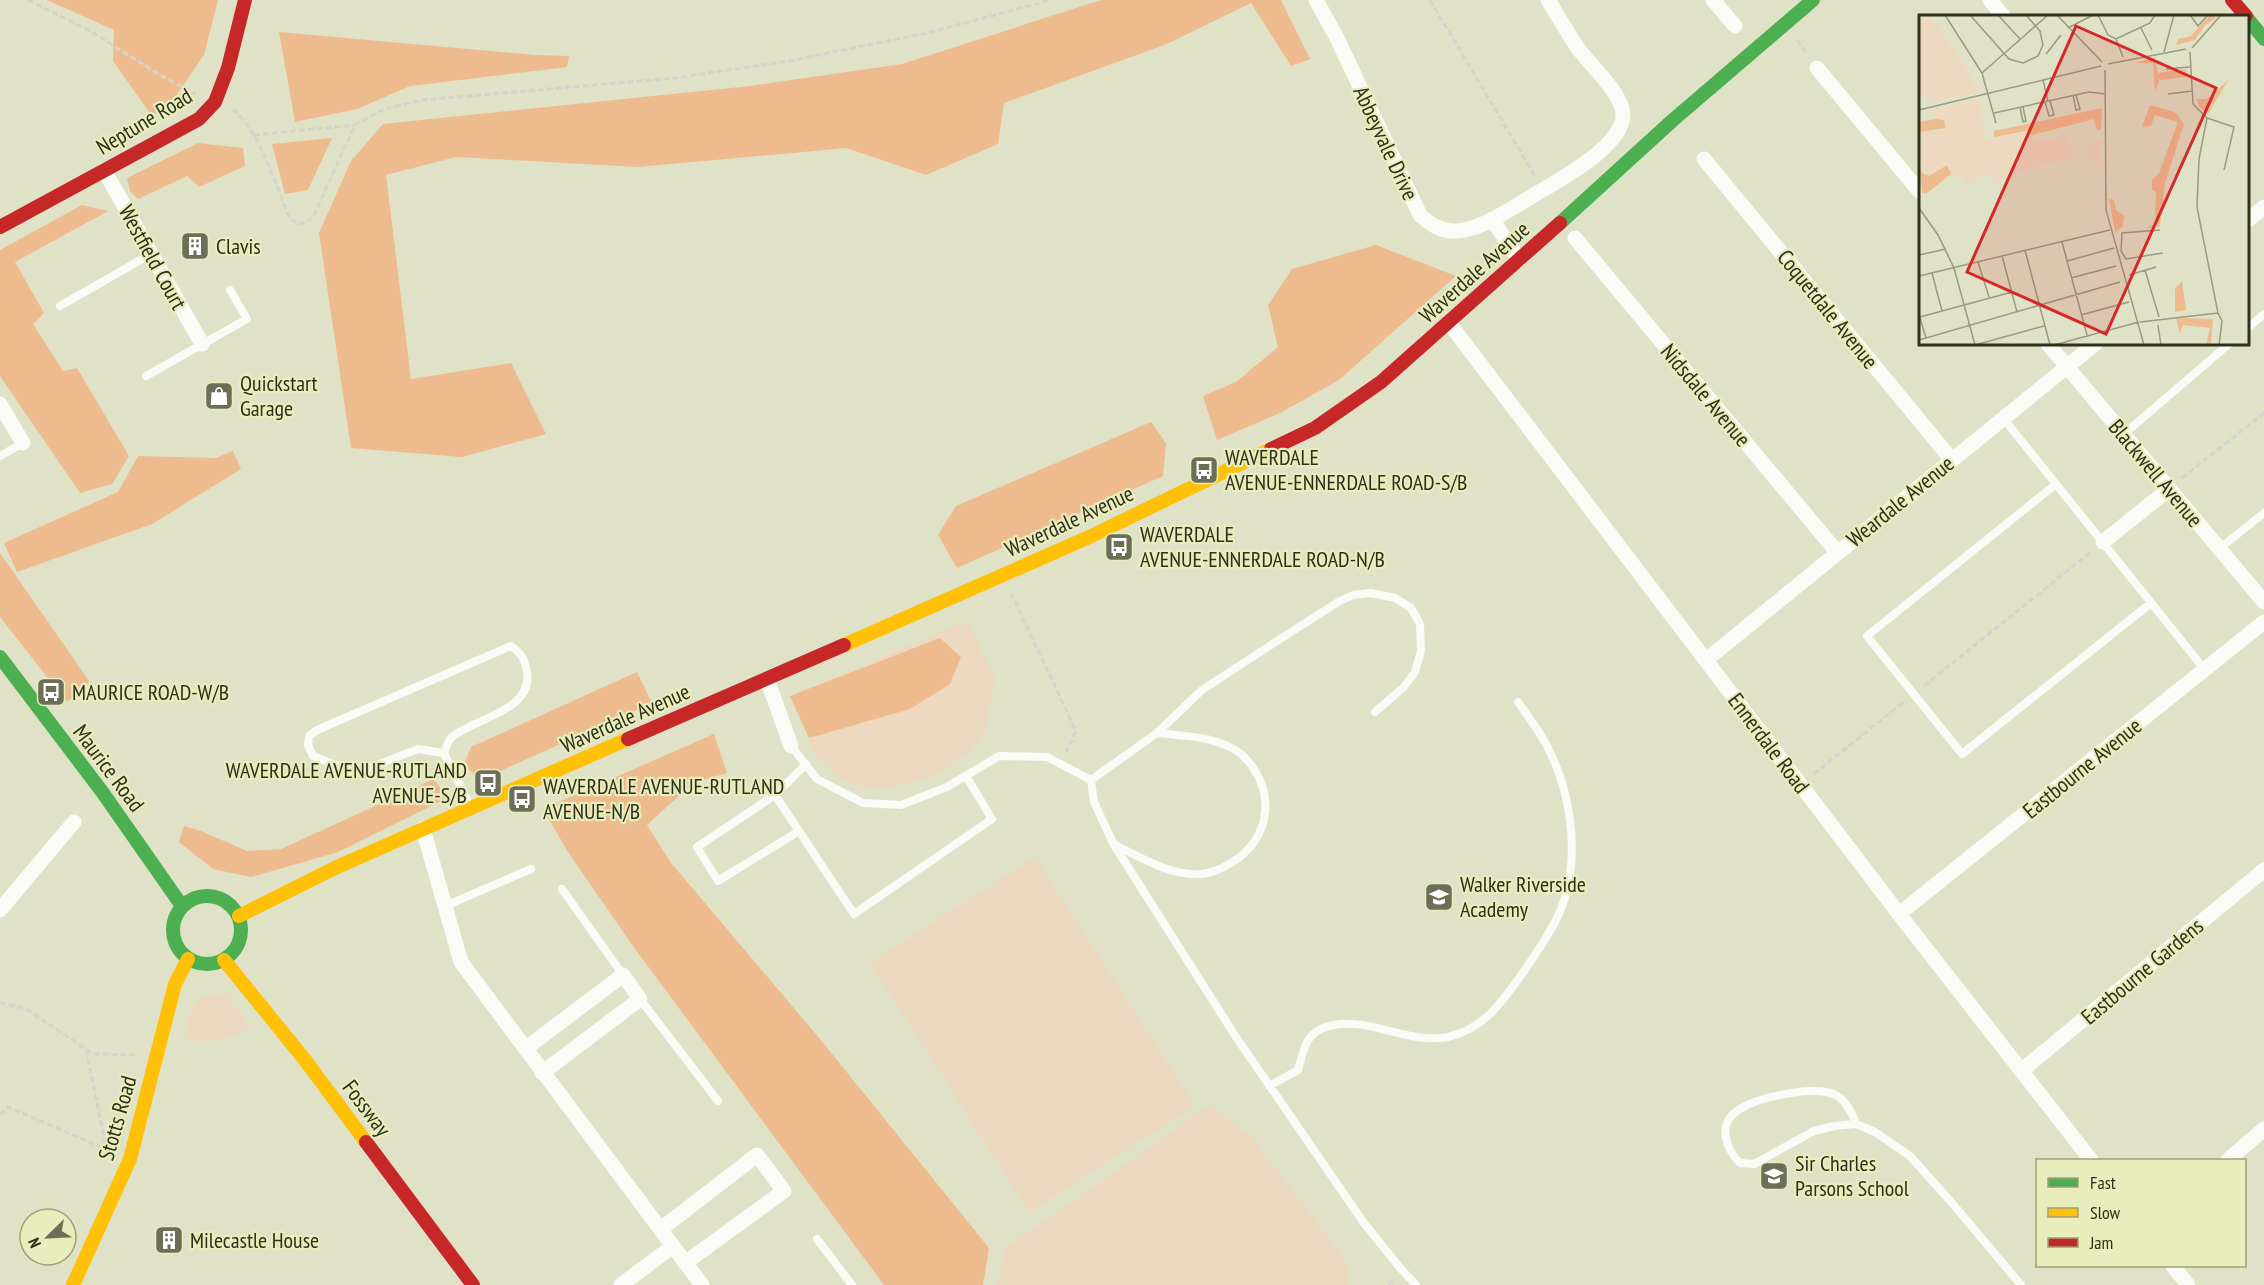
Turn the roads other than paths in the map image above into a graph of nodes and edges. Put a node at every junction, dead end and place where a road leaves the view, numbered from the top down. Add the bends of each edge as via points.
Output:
1 (244, 0) edge
2 (1316, 0) edge
3 (1548, 0) edge
4 (1713, 0) edge
5 (1813, 0) edge
6 (1990, 0) edge
7 (2232, 0) edge
8 (2002, 15) edge
9 (2244, 15) edge
10 (2249, 20) edge
11 (1735, 26) dead end
12 (2264, 39) edge
13 (1817, 68) road end
14 (1704, 159) dead end
15 (104, 170) junction
16 (1919, 191) edge
17 (2264, 207) edge
18 (2249, 218) edge
19 (1492, 219) junction
20 (0, 227) edge
21 (1575, 238) dead end
22 (151, 254) junction
23 (1519, 260) junction
24 (230, 290) dead end
25 (60, 306) dead end
26 (2264, 314) edge
27 (1449, 323) junction
28 (2249, 326) edge
29 (202, 344) junction
30 (2049, 345) edge
31 (2094, 345) edge
32 (2228, 345) edge
33 (2067, 366) junction
34 (146, 376) dead end
35 (0, 404) edge
36 (2003, 418) junction
37 (2124, 434) junction
38 (23, 443) joint
39 (0, 456) edge
40 (1952, 460) junction
41 (2056, 484) junction
42 (2169, 489) junction
43 (2264, 513) edge
44 (2103, 542) junction
45 (2219, 549) junction
46 (1837, 552) junction
47 (2264, 602) edge
48 (2151, 603) junction
49 (2264, 622) edge
50 (0, 657) edge
51 (1706, 660) junction
52 (2205, 670) junction
53 (767, 679) junction
54 (1518, 702) dead end
55 (1374, 712) dead end
56 (1157, 733) junction
57 (791, 746) joint
58 (444, 753) junction
59 (806, 764) junction
60 (966, 776) junction
61 (1091, 780) junction
62 (775, 795) junction
63 (471, 808) junction
64 (74, 822) dead end
65 (423, 830) junction
66 (799, 831) junction
67 (1114, 845) junction
68 (531, 869) dead end
69 (2263, 871) edge
70 (562, 890) dead end
71 (182, 906) junction
72 (445, 906) junction
73 (0, 910) edge
74 (1899, 914) junction
75 (239, 916) junction
76 (188, 958) junction
77 (224, 960) junction
78 (623, 975) junction
79 (640, 999) junction
80 (525, 1049) junction
81 (2021, 1071) junction
82 (542, 1073) junction
83 (1269, 1086) junction
84 (718, 1101) dead end
85 (1856, 1124) junction
86 (2264, 1129) edge
87 (2089, 1159) edge
88 (2230, 1159) edge
89 (661, 1229) junction
90 (818, 1239) dead end
91 (673, 1246) junction
92 (686, 1263) junction
93 (2174, 1267) edge
94 (73, 1285) edge
95 (473, 1285) edge
96 (621, 1285) edge
97 (702, 1285) edge
98 (852, 1285) edge
99 (1416, 1285) edge
100 (2021, 1285) edge
101 (2188, 1285) edge

1 - 15 main road, Neptune Road via 228,68 215,102 199,119
2 - 19 street, Abbeyvale Drive via 1420,215 1429,224 1456,231
3 - 19 street, Abbeyvale Drive via 1615,96 1623,114 1621,124 1603,148 1574,172
4 - 11 street
5 - 23 main road, Waverdale Avenue
6 - 8 street
7 - 9 main road
10 - 12 main road
13 - 16 street
14 - 40 street, Coquetdale Avenue
15 - 20 main road, Neptune Road
15 - 22 street, Westfield Court
17 - 18 street
19 - 23 street
21 - 46 street, Nidsdale Avenue
22 - 25 lane
22 - 29 street, Westfield Court
23 - 27 main road, Waverdale Avenue
24 - 29 lane via 247,319
26 - 28 lane
27 - 51 street, Ennerdale Road
27 - 53 main road, Waverdale Avenue via 1381,382 1315,428 1087,538
29 - 34 lane
30 - 33 street, Blackwell Avenue
31 - 33 street, Weardale Avenue
32 - 37 lane
33 - 36 street, Weardale Avenue
33 - 37 street, Blackwell Avenue
35 - 38 street
36 - 40 street, Weardale Avenue
36 - 41 lane
37 - 42 street, Blackwell Avenue
38 - 39 lane
40 - 46 street, Weardale Avenue
41 - 44 lane
41 - 48 lane via 1867,636 1962,754
42 - 44 street
42 - 45 street, Blackwell Avenue
43 - 45 lane
44 - 48 lane
45 - 47 street, Blackwell Avenue
46 - 51 street, Weardale Avenue
48 - 52 lane
49 - 52 street, Eastbourne Avenue
50 - 71 main road, Maurice Road
51 - 74 street, Ennerdale Road
52 - 74 street, Eastbourne Avenue
53 - 57 street
53 - 63 main road, Waverdale Avenue
54 - 83 lane via 1549,750 1562,779 1570,813 1572,851 1567,886 1546,939 1505,998 1486,1020 1470,1029 1447,1037 1414,1038 1346,1024 1327,1027 1307,1040 1298,1070
55 - 56 lane via 1404,687 1415,672 1421,651 1420,624 1411,608 1395,598 1371,593 1338,602 1265,648 1202,690
56 - 61 lane
56 - 67 lane via 1207,740 1240,754 1262,787 1265,817 1259,838 1245,855 1204,874 1163,868
57 - 59 lane
58 - 58 lane via 418,749 356,773 313,756 308,745 309,736 317,730 511,646 522,653 528,685 517,700 451,737
58 - 63 lane
59 - 60 lane via 818,779 863,803 901,805
59 - 62 lane
60 - 61 lane via 999,756 1047,757
60 - 66 lane via 992,819 854,914
61 - 67 lane via 1094,802
62 - 66 lane
62 - 66 lane via 697,847 718,881
63 - 65 main road, Waverdale Avenue
64 - 73 street
65 - 72 street
65 - 75 main road, Waverdale Avenue
67 - 83 lane
68 - 72 lane
69 - 81 street, Eastbourne Gardens
70 - 78 lane
71 - 75 main road via 191,899 213,896 224,899
71 - 76 main road via 176,914 173,934
72 - 80 street via 461,962
74 - 81 street, Ennerdale Road
75 - 77 main road via 242,926 238,946
76 - 77 main road via 206,964
76 - 94 main road, Stotts Road via 175,984 130,1159
77 - 95 main road, Fossway
78 - 79 street
78 - 80 street
79 - 82 street
79 - 84 lane
80 - 82 street
81 - 87 street, Ennerdale Road
82 - 89 street
83 - 99 lane via 1364,1223
85 - 85 lane via 1814,1131 1754,1164 1740,1163 1730,1154 1725,1138 1726,1122 1737,1111 1767,1098 1811,1090 1833,1093 1849,1108
85 - 100 lane via 1910,1156
86 - 88 street
89 - 91 street
89 - 92 street via 757,1155 784,1191
90 - 98 lane
91 - 92 street
91 - 96 street
92 - 97 street
93 - 101 street

